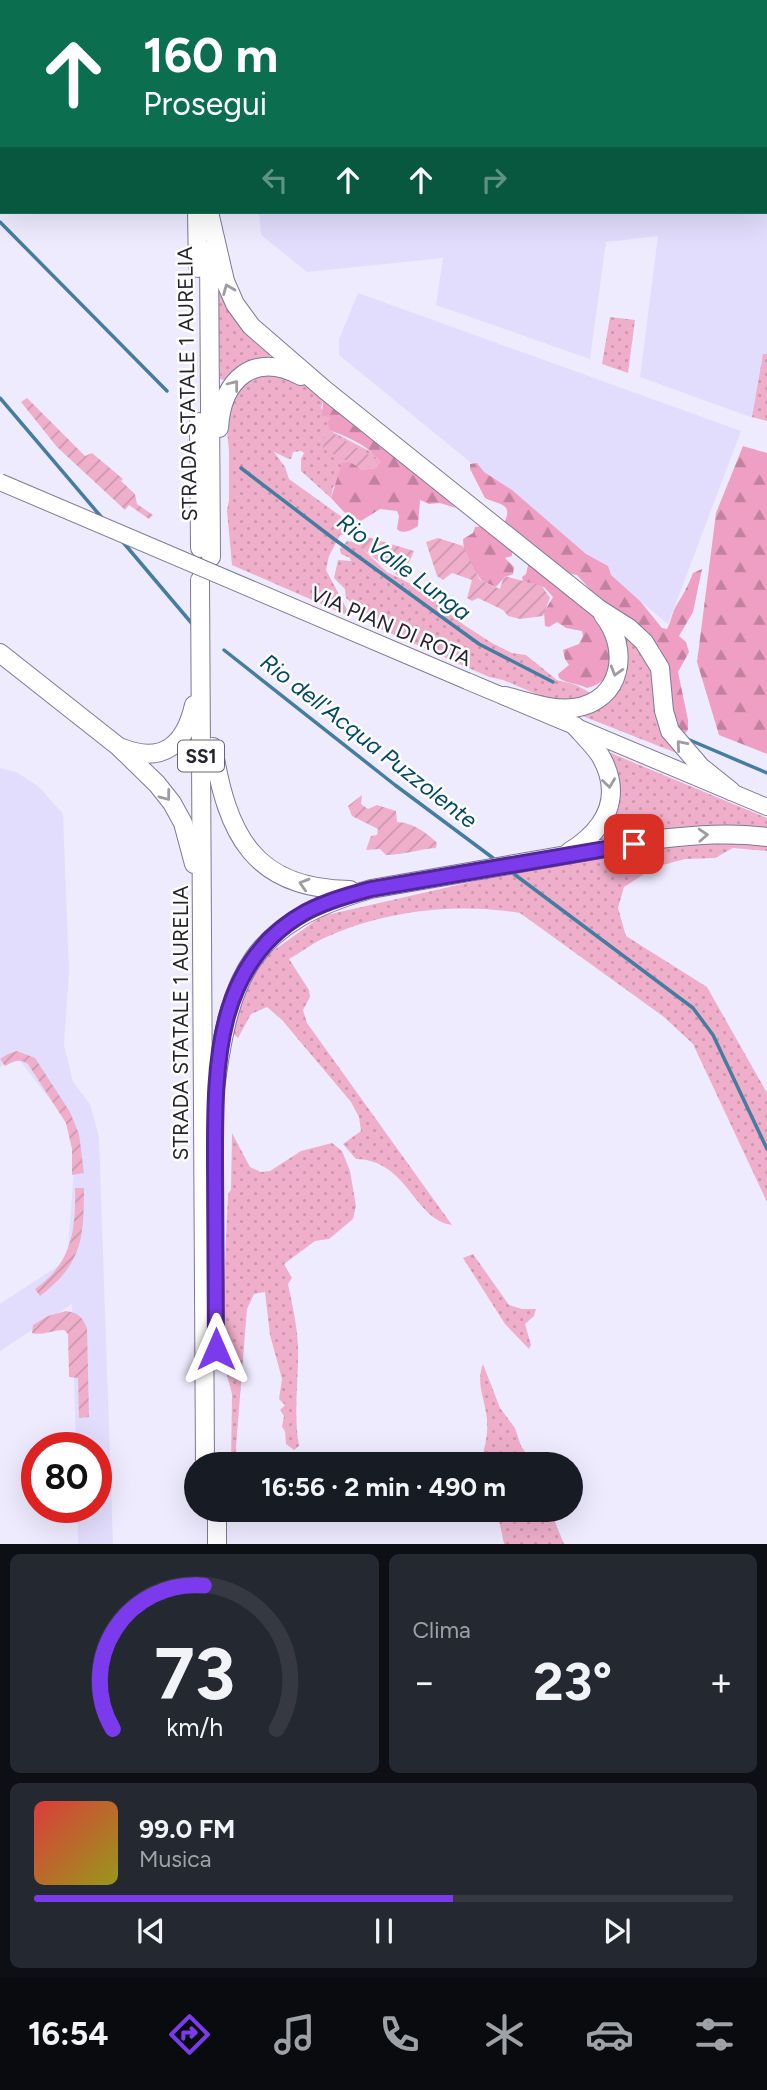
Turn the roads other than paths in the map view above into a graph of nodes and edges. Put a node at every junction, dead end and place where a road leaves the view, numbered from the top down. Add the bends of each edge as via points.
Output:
1 (197, 214) edge
2 (209, 214) edge
3 (209, 214) edge
4 (325, 390) junction
5 (0, 482) edge
6 (212, 522) junction
7 (599, 609) junction
8 (0, 653) edge
9 (200, 654) junction
10 (505, 696) junction
11 (575, 726) junction
12 (118, 747) junction
13 (213, 747) junction
14 (731, 791) junction
15 (767, 807) edge
16 (767, 837) edge
17 (563, 856) junction
18 (371, 889) junction
19 (202, 932) junction
20 (215, 1088) junction
21 (205, 1452) edge
22 (217, 1452) edge
23 (205, 1522) edge
24 (217, 1522) edge
25 (205, 1544) edge
26 (217, 1544) edge

1 - 6 highway, STRADA STATALE 1 AURELIA via 205,554
4 -> 2 highway via 262,337 241,313 221,270
3 - 6 highway, STRADA STATALE 1 AURELIA
6 -> 4 highway via 221,409 232,384 251,370 272,366 295,372
4 - 7 highway
5 - 10 main road, VIA PIAN DI ROTA, bridge
7 -> 10 highway via 614,629 620,650 615,677 604,692 573,708
14 -> 7 highway via 701,767 670,731 660,668 650,649 629,628
8 - 12 highway
9 - 12 highway via 190,723 178,742 153,754
9 - 13 highway, STRADA STATALE 1 AURELIA / SS1 via 206,583
9 - 19 highway, STRADA STATALE 1 AURELIA / SS1
10 - 11 main road, VIA PIAN DI ROTA
11 - 14 main road, VIA PIAN DI ROTA
11 -> 17 highway via 605,765 610,803 596,831
12 -> 19 highway via 167,796 183,823 194,861
18 -> 13 highway via 309,886 261,862 233,825
13 - 20 highway, STRADA STATALE 1 AURELIA / SS1
14 - 15 main road, VIA PIAN DI ROTA
17 -> 16 highway via 699,834
17 - 18 highway
18 - 20 highway via 327,902 298,917 256,955 229,1007
19 - 21 highway, STRADA STATALE 1 AURELIA / SS1
20 - 22 highway, STRADA STATALE 1 AURELIA / SS1
23 - 25 highway
24 - 26 highway

